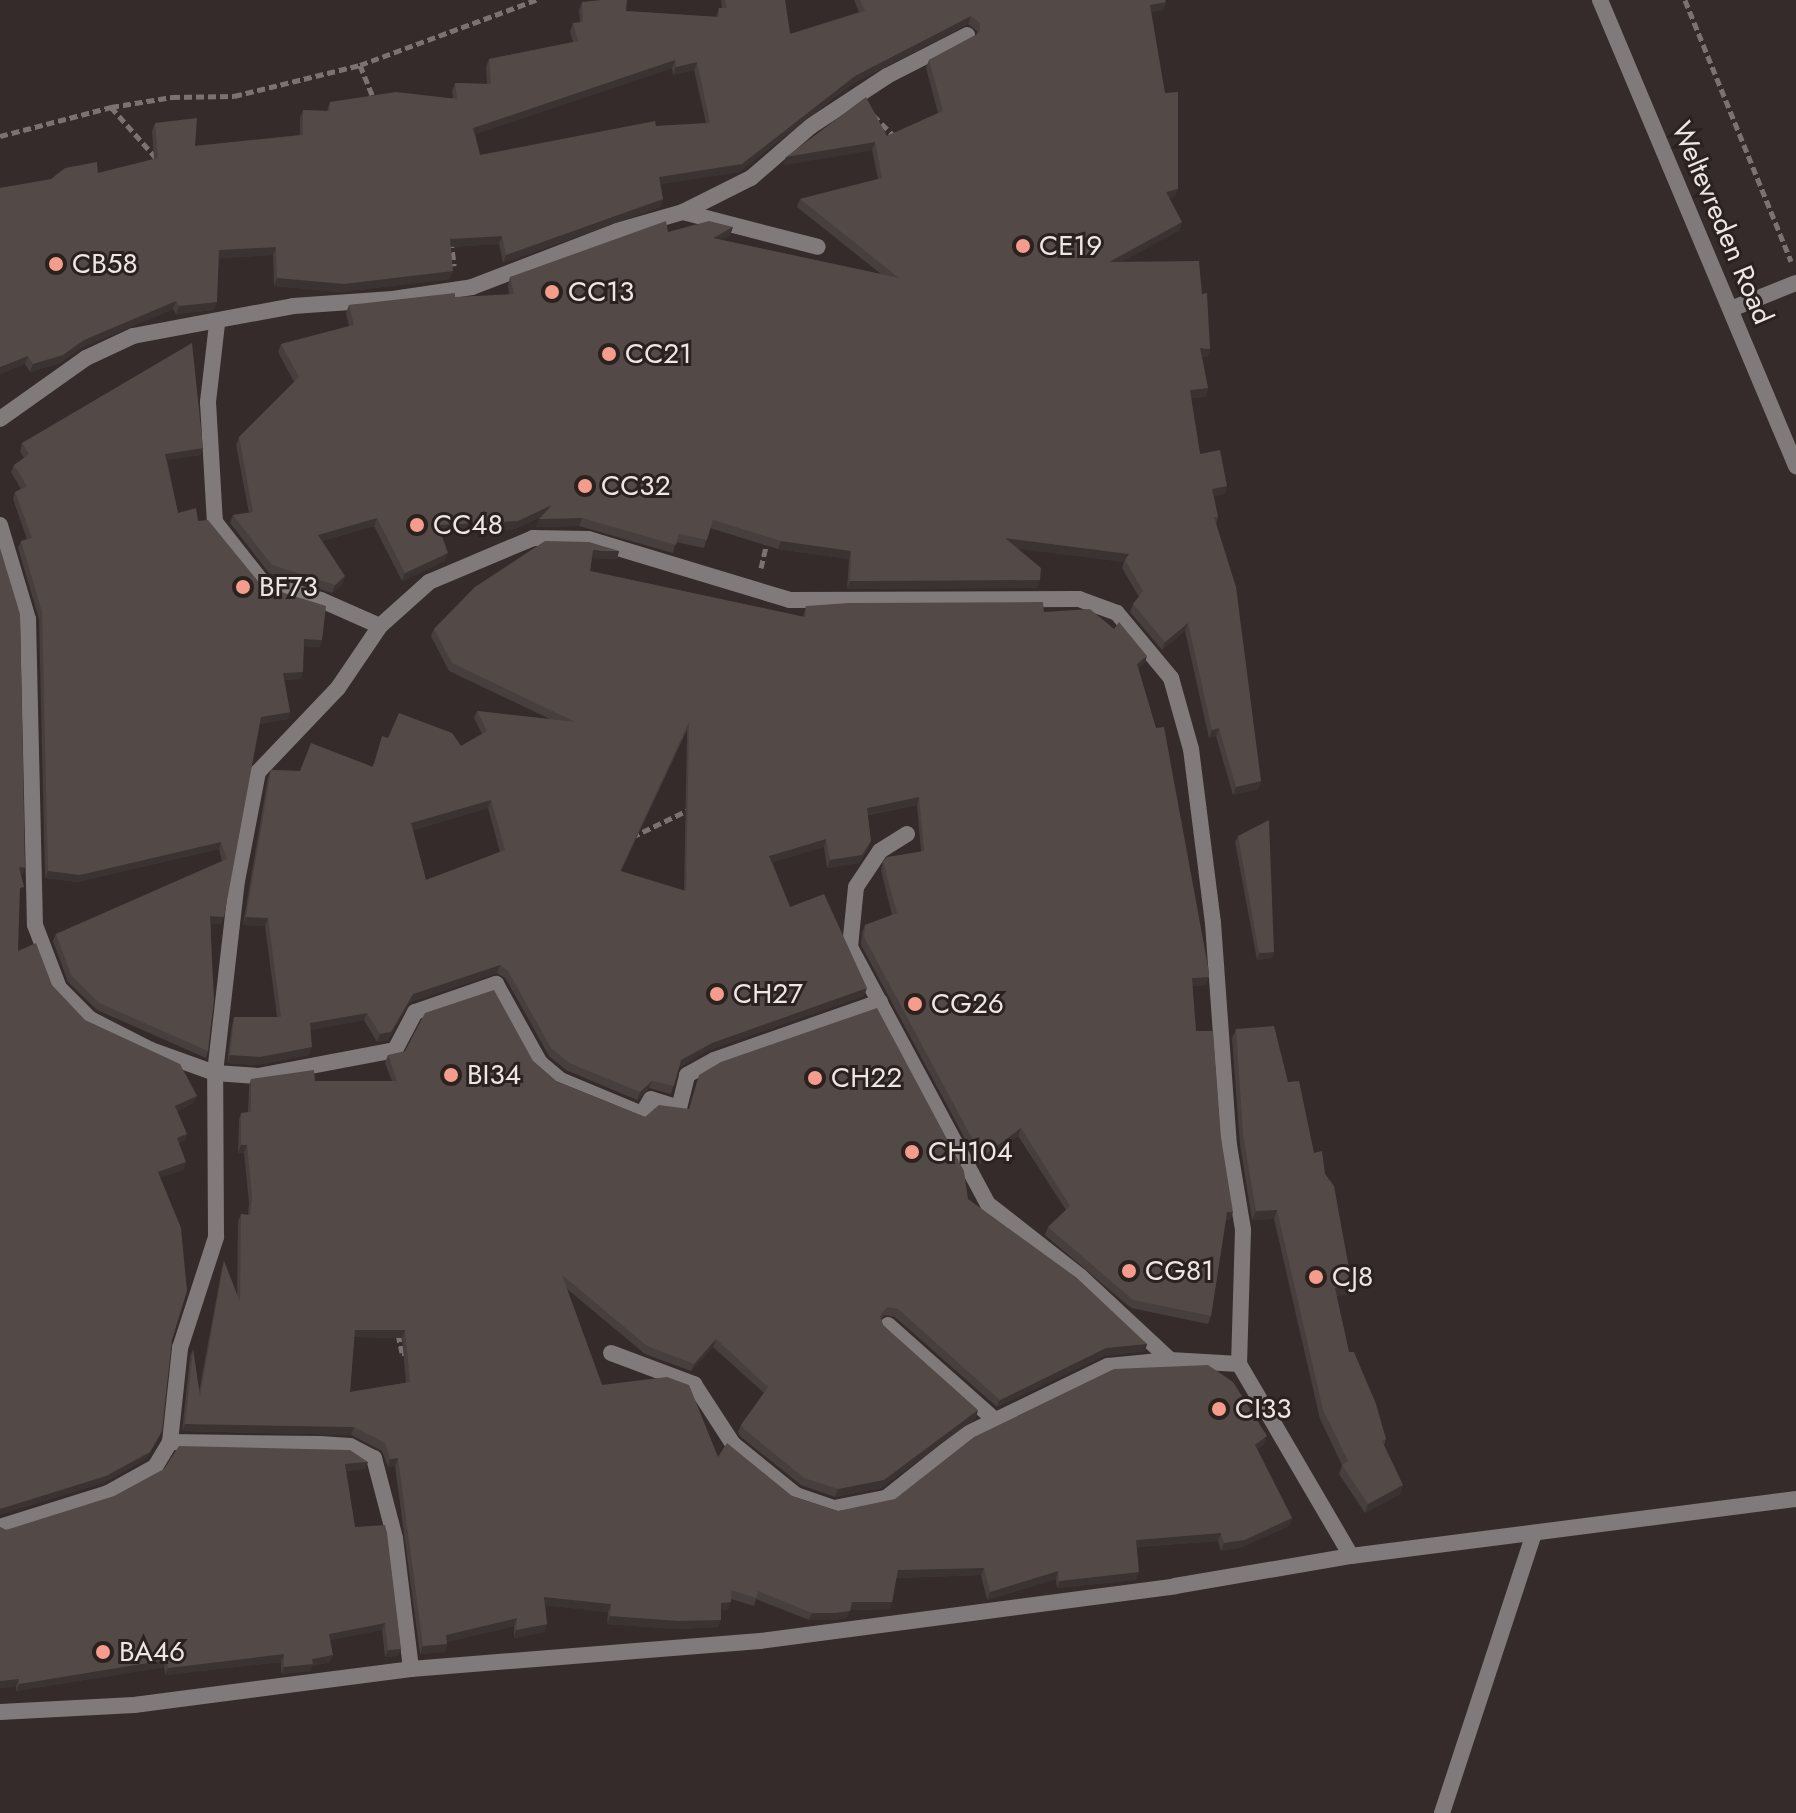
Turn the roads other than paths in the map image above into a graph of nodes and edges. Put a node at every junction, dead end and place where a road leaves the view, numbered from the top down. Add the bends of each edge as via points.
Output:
1 (1600, 0) edge
2 (967, 35) edge
3 (683, 212) junction
4 (818, 247) dead end
5 (1796, 283) edge
6 (1731, 309) junction
7 (217, 324) junction
8 (0, 419) edge
9 (1796, 466) edge
10 (0, 525) edge
11 (380, 626) junction
12 (907, 834) dead end
13 (880, 1002) junction
14 (215, 1073) junction
15 (888, 1325) edge
16 (611, 1353) dead end
17 (1170, 1360) junction
18 (1239, 1364) junction
19 (995, 1420) junction
20 (170, 1442) junction
21 (1796, 1499) edge
22 (0, 1527) edge
23 (1534, 1533) junction
24 (1351, 1556) junction
25 (411, 1669) junction
26 (0, 1712) edge
27 (1442, 1813) edge

1 - 6 street, Weltevreden Road
2 - 3 street via 811,126 751,178
3 - 4 street
3 - 7 street via 457,290 293,306
5 - 6 street
6 - 9 street, Weltevreden Road
7 - 8 street via 133,336 86,358
7 - 11 street via 208,402 215,522 263,583 321,600
10 - 14 street via 28,619 35,925 59,988 90,1019 151,1050
11 - 14 street via 338,688 258,772 237,881
11 - 18 street via 429,582 533,538 599,541 790,600 1079,599 1117,613 1171,678 1191,749 1213,923 1229,1145 1243,1230
12 - 13 street via 880,851 856,887 848,930 850,947
13 - 14 street via 714,1060 687,1075 679,1108 651,1099 642,1114 560,1080 540,1063 496,984 415,1012 395,1050 258,1076
13 - 17 street via 988,1204 1081,1277
14 - 20 street via 216,1237 180,1348
15 - 19 street
16 - 19 street via 694,1384 733,1444 796,1495 834,1508 886,1498 965,1435
17 - 18 street
17 - 19 street via 1108,1366
18 - 24 street
20 - 22 street via 155,1467 108,1493
20 - 25 street via 350,1446 374,1458 395,1538
21 - 23 street
23 - 24 street
23 - 27 street
24 - 25 street via 1175,1586 760,1641
25 - 26 street via 134,1705

